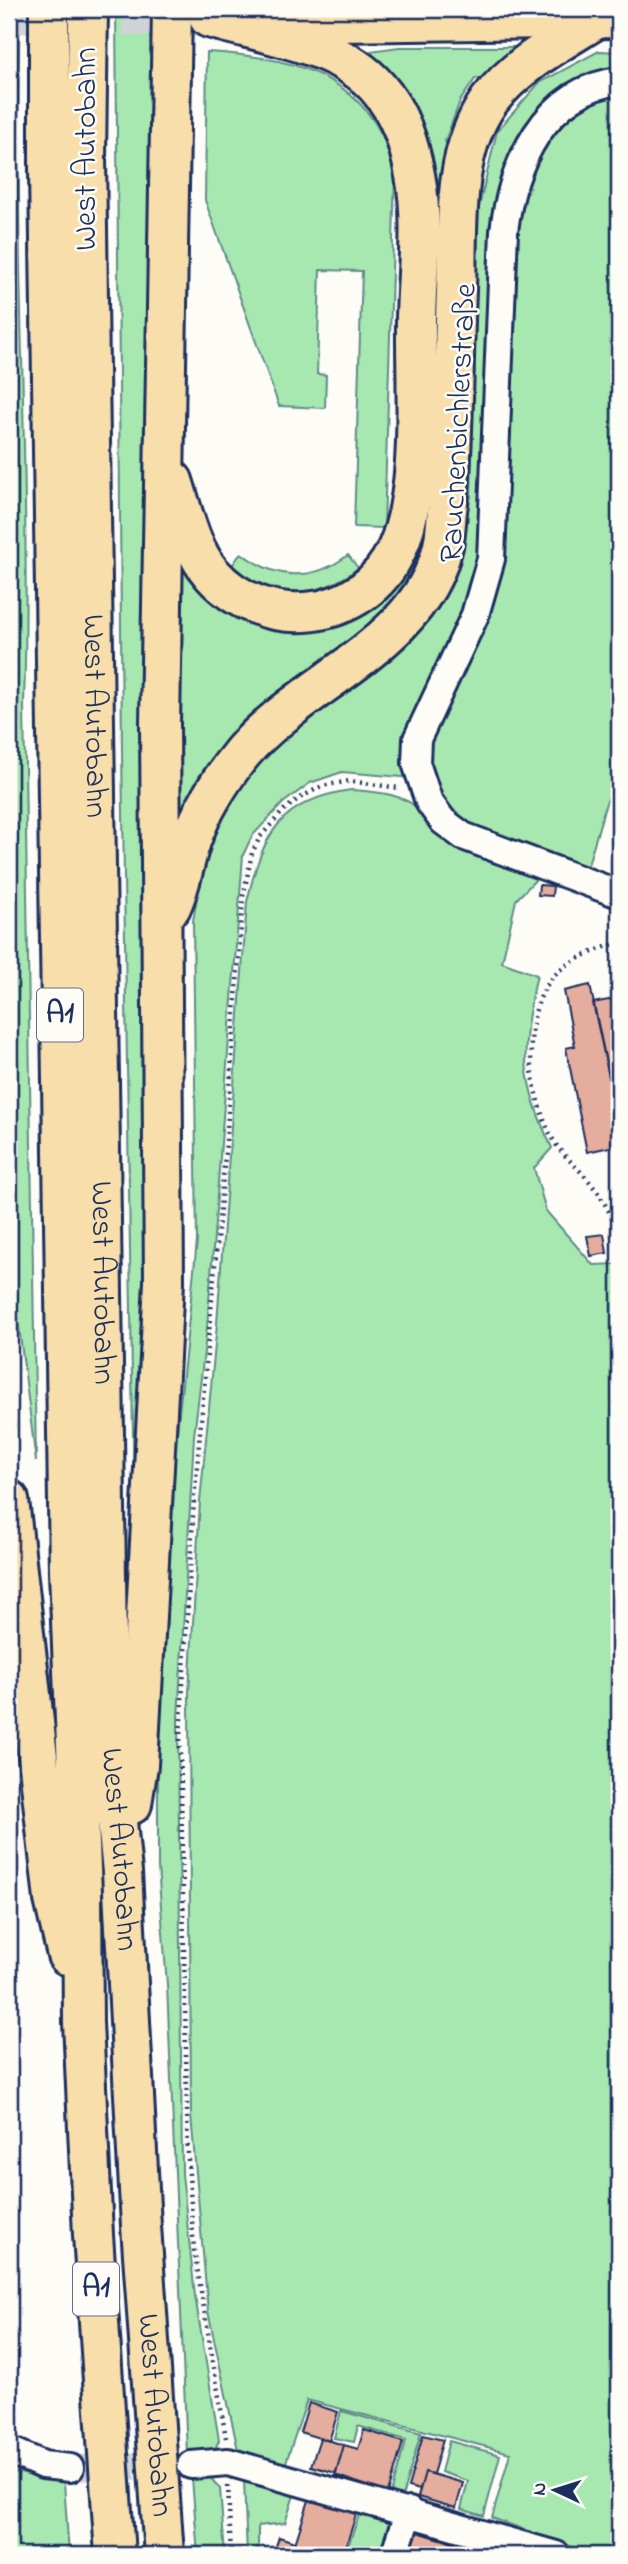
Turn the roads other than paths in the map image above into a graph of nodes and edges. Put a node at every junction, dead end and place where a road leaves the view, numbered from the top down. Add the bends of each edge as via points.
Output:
1 (49, 9) edge
2 (88, 9) edge
3 (172, 9) edge
4 (609, 18) edge
5 (619, 81) edge
6 (164, 454) junction
7 (619, 894) edge
8 (160, 931) junction
9 (9, 1500) edge
10 (122, 1872) junction
11 (83, 2022) junction
12 (9, 2450) edge
13 (191, 2465) tunnel mouth
14 (70, 2468) tunnel mouth
15 (409, 2511) junction
16 (114, 2555) edge
17 (164, 2555) edge
18 (394, 2555) edge
19 (556, 2555) edge

1 - 11 main road, West Autobahn / A1 via 65,1364
2 - 10 main road, West Autobahn / A1 via 100,1333 112,1771
3 - 6 main road
4 - 6 main road via 336,22 209,18 307,46 355,68 387,99 405,131 419,223 412,479 397,549 380,577 359,596 312,613 264,608 232,592 212,574 194,544
4 - 8 main road via 541,54 506,82 482,113 468,145 460,192 448,503 443,547 433,575 409,613 387,636 274,718 225,775 197,826 183,880
5 - 7 street, Rauchenbichlerstraße via 582,93 542,125 524,152 512,184 504,230 491,559 475,615 417,739 416,764 429,802 443,821 463,836
6 - 8 main road
8 - 10 main road via 164,1282 138,1765
9 - 11 main road via 54,1899
10 - 17 main road, West Autobahn / A1
11 - 16 main road, West Autobahn / A1
12 - 14 street via 43,2465
13 - 15 street via 228,2462
15 - 18 street
15 - 19 street

